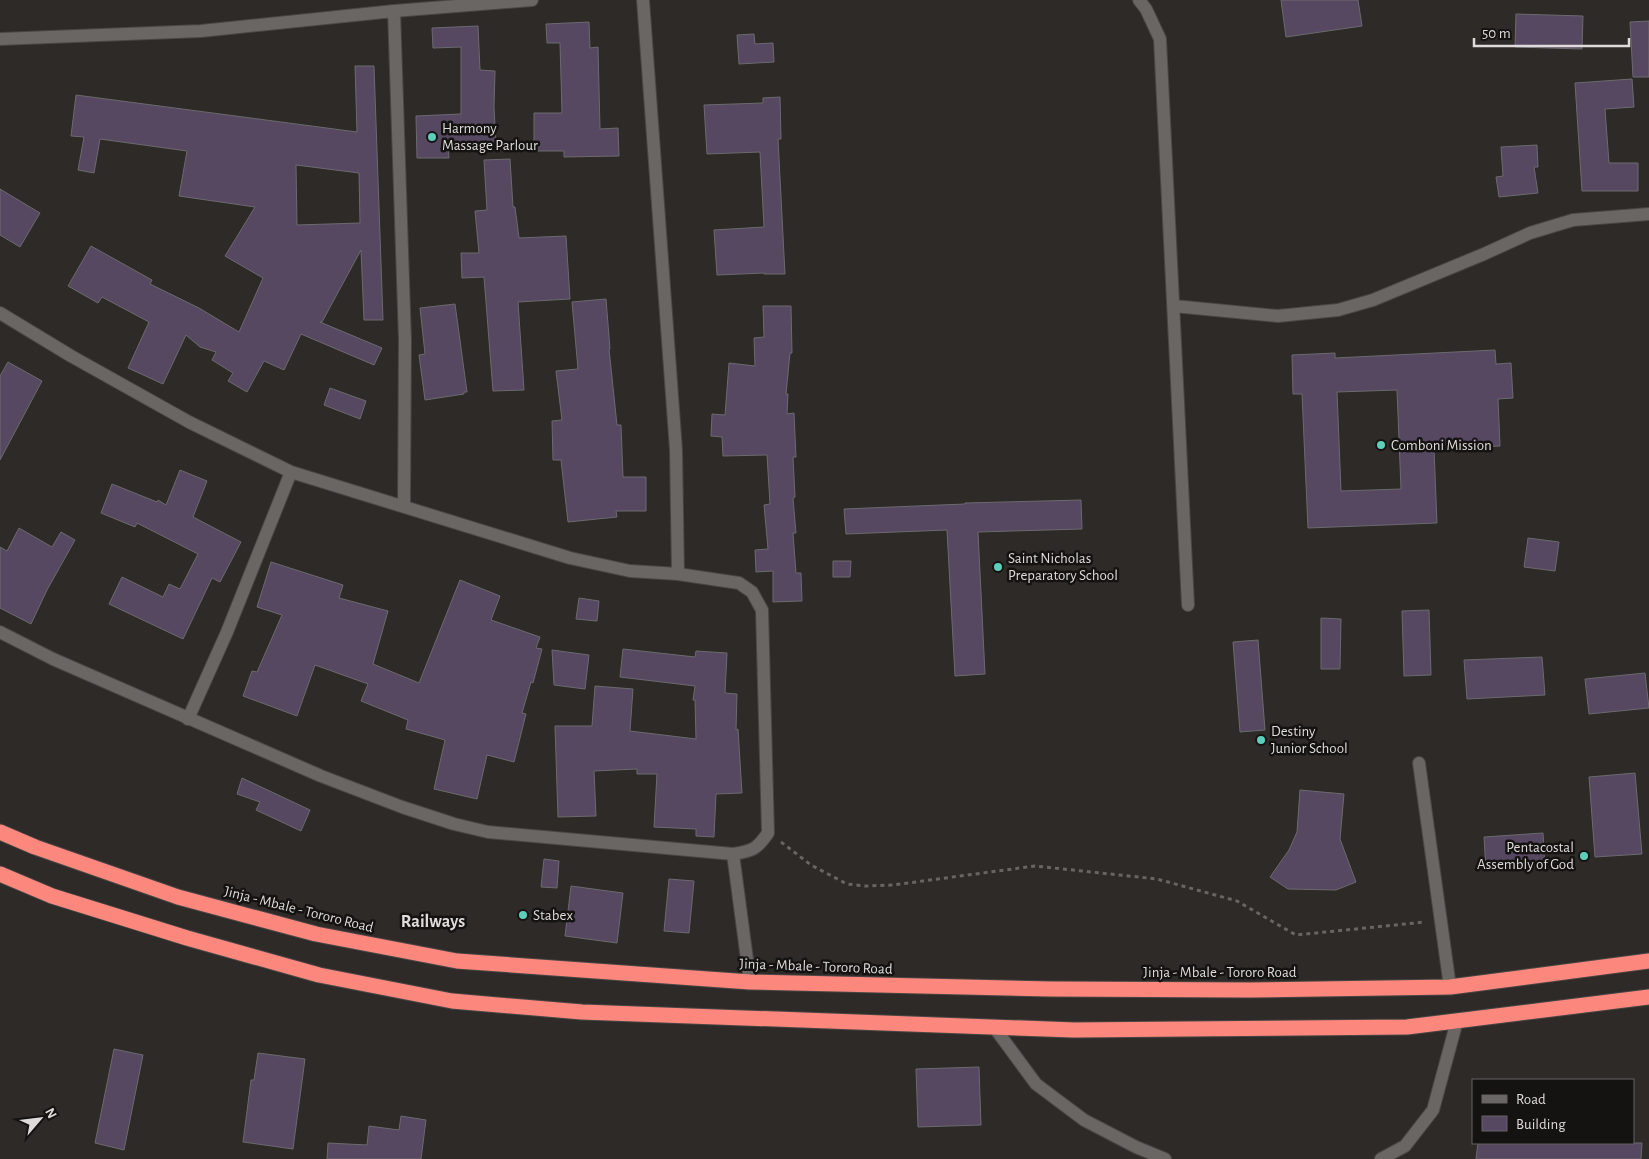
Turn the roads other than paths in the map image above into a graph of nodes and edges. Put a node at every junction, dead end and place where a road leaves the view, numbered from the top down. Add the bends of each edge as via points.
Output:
1 (532, 0) edge
2 (643, 0) edge
3 (1139, 0) edge
4 (394, 11) junction
5 (0, 39) edge
6 (1649, 214) edge
7 (1174, 306) junction
8 (0, 313) edge
9 (291, 472) junction
10 (404, 506) junction
11 (678, 574) junction
12 (1188, 605) dead end
13 (0, 632) edge
14 (188, 719) junction
15 (1419, 762) dead end
16 (0, 832) edge
17 (734, 854) junction
18 (0, 874) edge
19 (1649, 961) edge
20 (750, 982) junction
21 (1450, 987) junction
22 (1649, 997) edge
23 (1457, 1021) junction
24 (994, 1027) junction
25 (1165, 1159) edge
26 (1381, 1159) edge

1 - 4 street
2 - 11 street via 676,450
3 - 7 street via 1160,39
4 - 5 street via 201,30
4 - 10 street via 405,340
6 - 7 street via 1573,220 1530,233 1373,300 1338,310 1278,316
7 - 12 street
8 - 9 street via 181,417
9 - 10 street
9 - 14 street via 227,632
10 - 11 street via 570,558 630,571
11 - 17 street via 739,583 752,592 762,610 768,833 760,846
13 - 14 street
14 - 17 street via 320,776 402,807 488,832
15 - 21 street
16 - 20 highway, Jinja - Mbale - Tororo Road via 178,897 316,934 456,961
17 - 20 street
18 - 24 highway via 61,898 187,938 319,975 452,1001 582,1012
19 - 21 highway, Jinja - Mbale - Tororo Road
20 - 21 highway, Jinja - Mbale - Tororo Road via 1051,989
22 - 23 highway
23 - 24 highway via 1407,1027 1074,1030
23 - 26 street via 1433,1110 1405,1146
24 - 25 street via 1036,1084 1084,1120

